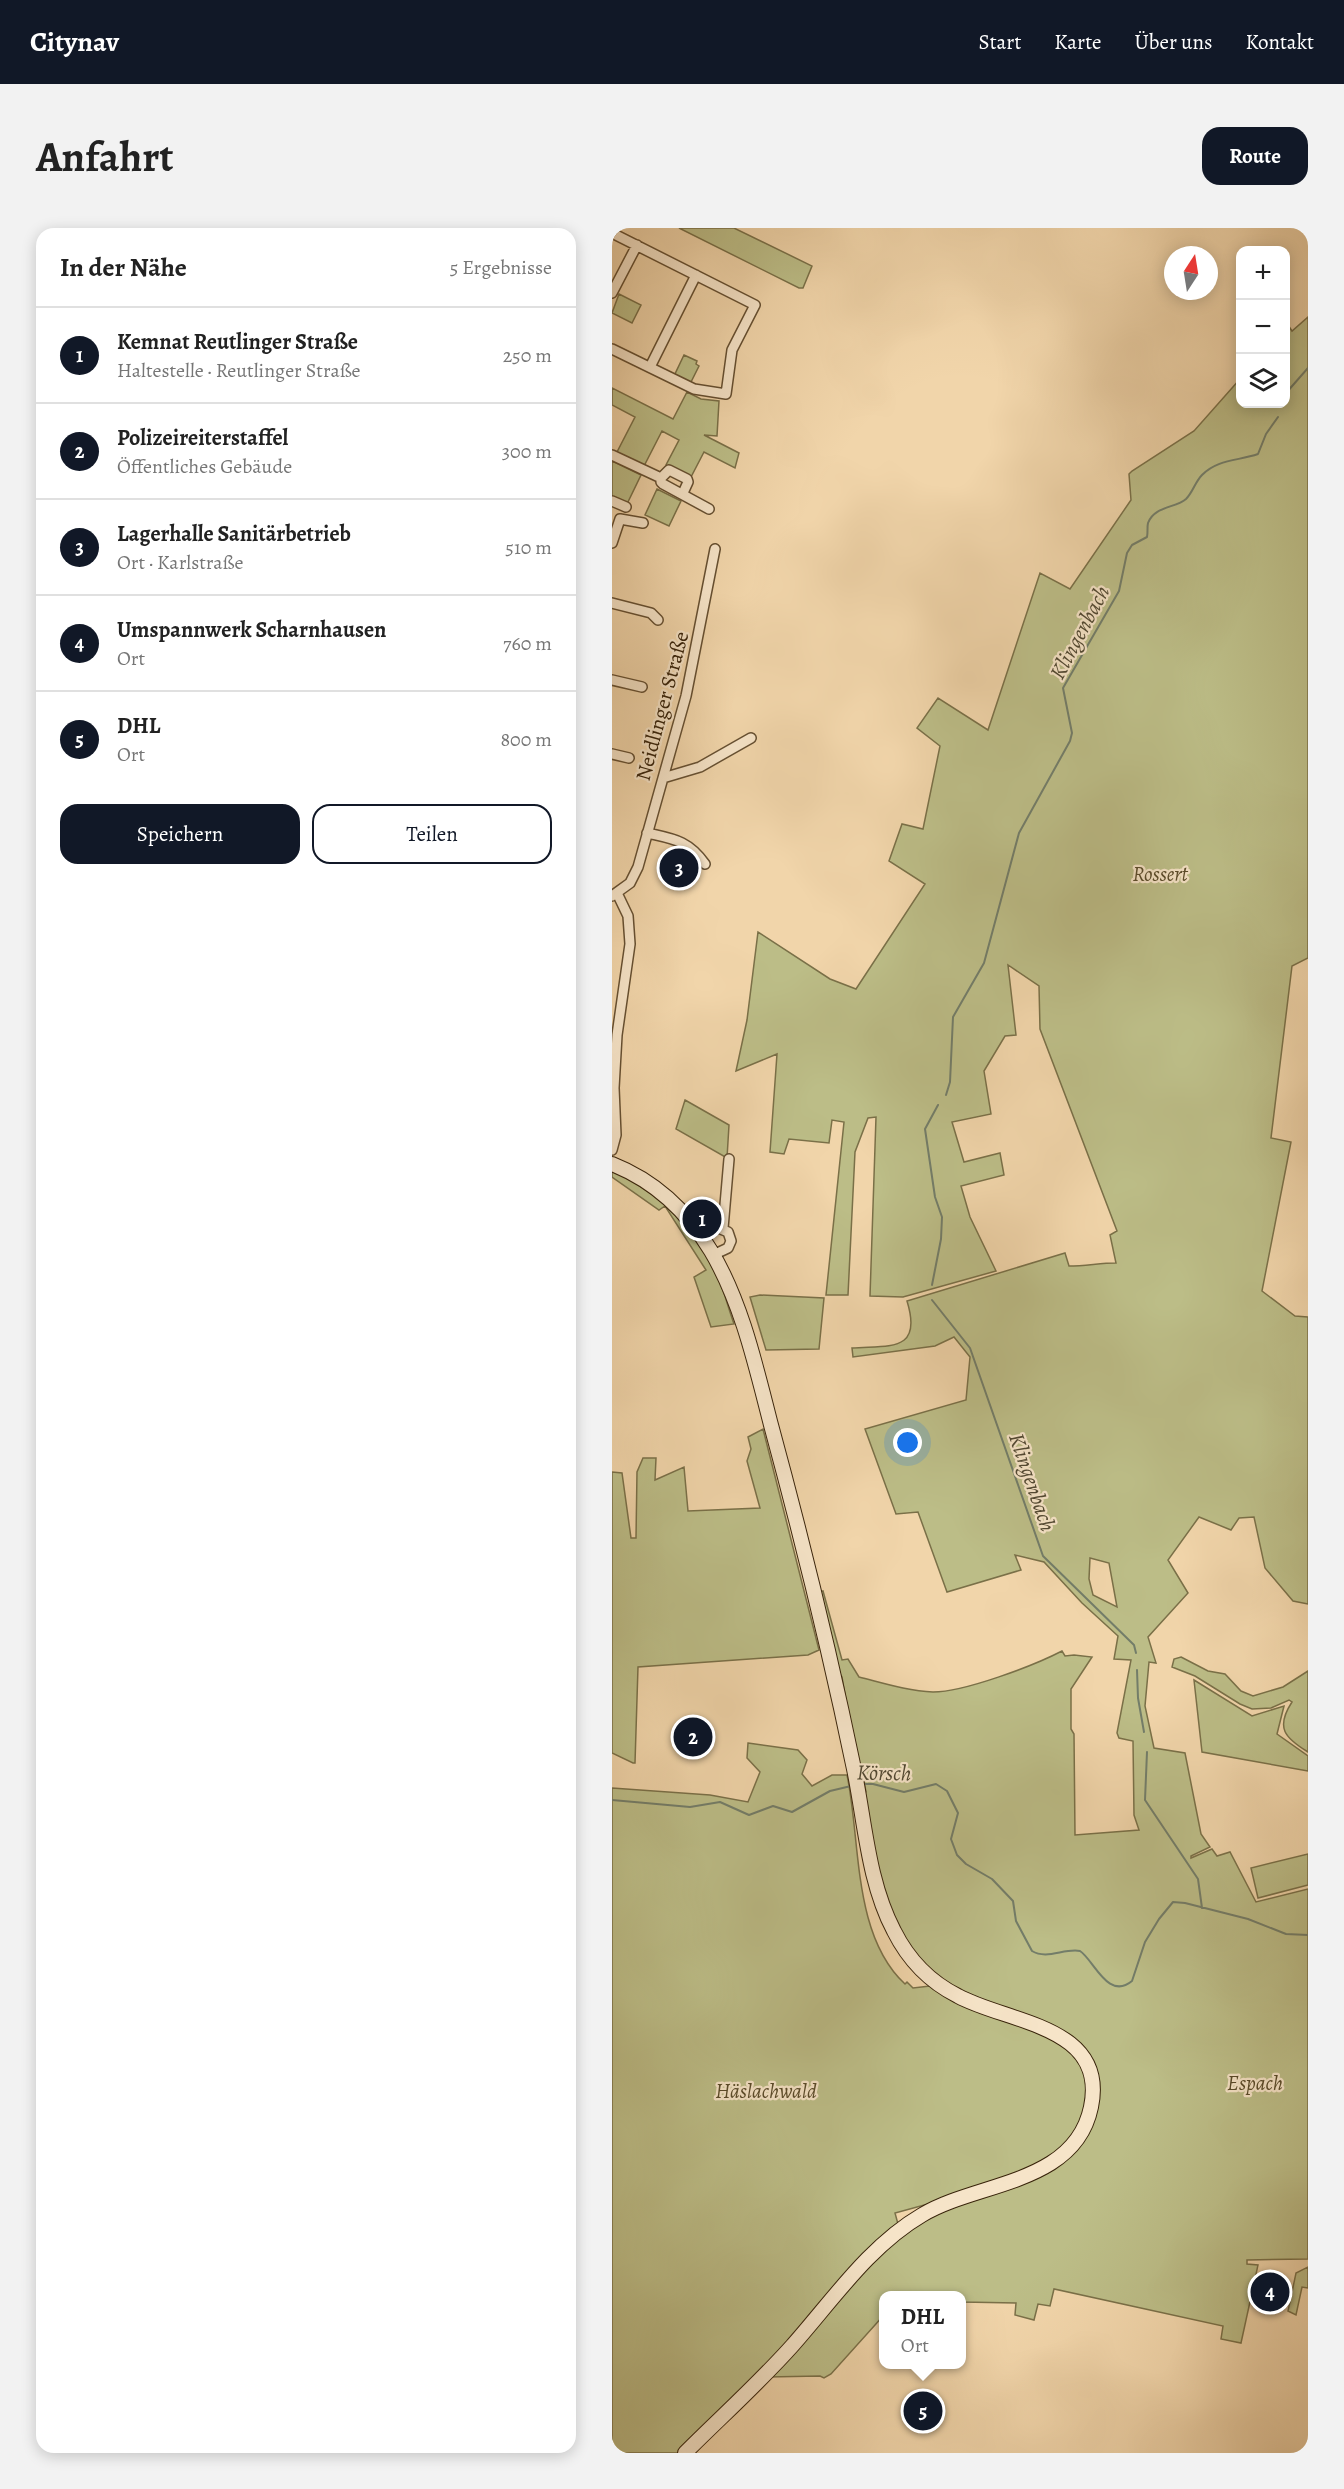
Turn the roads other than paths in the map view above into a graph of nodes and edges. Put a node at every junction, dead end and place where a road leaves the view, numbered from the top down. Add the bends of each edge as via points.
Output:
1 (612, 232) edge
2 (637, 245) junction
3 (696, 275) junction
4 (612, 293) edge
5 (612, 349) edge
6 (650, 367) junction
7 (612, 455) edge
8 (661, 478) junction
9 (682, 493) junction
10 (612, 501) edge
11 (626, 507) dead end
12 (709, 509) dead end
13 (644, 523) dead end
14 (612, 543) edge
15 (715, 549) dead end
16 (612, 603) edge
17 (658, 620) dead end
18 (612, 680) edge
19 (642, 687) dead end
20 (751, 738) dead end
21 (612, 754) edge
22 (629, 758) dead end
23 (663, 778) junction
24 (647, 833) junction
25 (705, 864) dead end
26 (615, 894) edge
27 (612, 998) edge
28 (622, 1000) junction
29 (614, 1046) edge
30 (612, 1150) edge
31 (729, 1159) dead end
32 (612, 1164) edge
33 (723, 1228) junction
34 (699, 1231) junction
35 (713, 1255) junction
36 (685, 2453) edge

1 - 2 street
2 - 3 street
2 - 4 street
3 - 6 street
3 - 6 street via 755,305 732,350 728,393 698,391
5 - 6 street
7 - 8 street
8 - 9 street via 661,482
8 - 9 street via 669,470 687,479
9 - 12 street
10 - 11 street
13 - 14 street via 620,519
15 - 23 street, Neidlinger Straße via 692,672
16 - 17 street via 651,613
18 - 19 street
20 - 23 street via 700,767
21 - 22 street
23 - 24 street, Neidlinger Straße
24 - 25 street via 678,839
24 - 26 street, Neidlinger Straße via 633,879
26 - 28 street via 627,916 630,935
27 - 28 street
28 - 29 street
29 - 30 street via 616,1135
31 - 33 street
32 - 34 main road via 664,1194
33 - 34 street
33 - 35 street via 729,1234 730,1244
34 - 35 main road
35 - 36 main road via 749,1346 788,1487 830,1656 880,1897 889,1922 903,1948 925,1973 956,1996 1048,2029 1069,2041 1089,2071 1092,2087 1091,2110 1073,2144 1047,2166 938,2206 895,2234 754,2386

